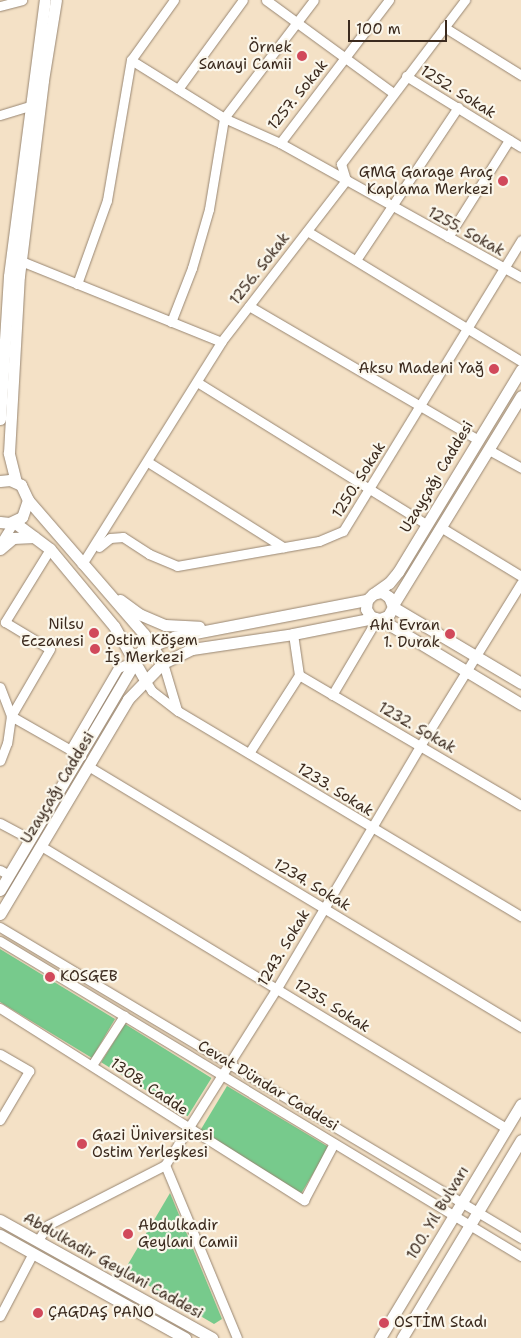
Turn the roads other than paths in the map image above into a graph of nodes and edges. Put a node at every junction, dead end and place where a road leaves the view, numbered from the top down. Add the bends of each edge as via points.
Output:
1 (22, 0) edge
2 (45, 0) edge
3 (56, 0) edge
4 (174, 0) edge
5 (243, 0) edge
6 (266, 0) edge
7 (314, 0) edge
8 (389, 0) edge
9 (465, 0) edge
10 (0, 6) edge
11 (297, 22) junction
12 (444, 27) junction
13 (346, 58) junction
14 (131, 60) junction
15 (521, 75) edge
16 (406, 76) junction
17 (178, 90) junction
18 (393, 93) junction
19 (34, 106) junction
20 (458, 107) junction
21 (0, 115) edge
22 (224, 118) junction
23 (510, 140) junction
24 (280, 142) junction
25 (521, 147) edge
26 (346, 180) junction
27 (392, 206) junction
28 (307, 231) junction
29 (448, 237) junction
30 (521, 240) edge
31 (356, 260) junction
32 (21, 261) junction
33 (504, 269) junction
34 (521, 277) edge
35 (77, 284) junction
36 (249, 306) junction
37 (171, 322) junction
38 (468, 327) junction
39 (221, 342) junction
40 (521, 361) edge
41 (521, 370) edge
42 (197, 382) junction
43 (521, 396) edge
44 (420, 406) junction
45 (0, 419) edge
46 (478, 440) junction
47 (489, 450) junction
48 (148, 462) junction
49 (521, 468) edge
50 (0, 481) edge
51 (16, 482) junction
52 (370, 488) junction
53 (28, 500) junction
54 (0, 522) edge
55 (14, 522) junction
56 (426, 524) junction
57 (442, 528) junction
58 (34, 536) junction
59 (0, 544) edge
60 (283, 547) junction
61 (0, 549) edge
62 (50, 549) junction
63 (92, 553) junction
64 (82, 564) junction
65 (521, 576) edge
66 (521, 583) edge
67 (104, 590) junction
68 (370, 597) junction
69 (393, 606) junction
70 (377, 619) junction
71 (216, 629) junction
72 (293, 634) junction
73 (152, 646) junction
74 (477, 656) junction
75 (132, 662) junction
76 (163, 664) junction
77 (468, 672) junction
78 (299, 675) junction
79 (145, 680) junction
80 (521, 683) edge
81 (0, 687) edge
82 (332, 695) junction
83 (521, 704) edge
84 (177, 710) junction
85 (11, 716) junction
86 (420, 746) junction
87 (76, 753) junction
88 (249, 753) junction
89 (0, 761) edge
90 (88, 766) junction
91 (521, 805) edge
92 (0, 822) edge
93 (371, 828) junction
94 (30, 839) junction
95 (40, 846) junction
96 (4, 873) edge
97 (0, 890) edge
98 (324, 908) junction
99 (0, 914) edge
100 (521, 916) edge
101 (0, 927) edge
102 (0, 941) edge
103 (277, 988) junction
104 (0, 1008) edge
105 (124, 1016) junction
106 (521, 1027) edge
107 (0, 1054) edge
108 (230, 1064) junction
109 (92, 1065) junction
110 (223, 1076) junction
111 (521, 1104) edge
112 (0, 1120) edge
113 (506, 1128) junction
114 (190, 1130) junction
115 (521, 1140) edge
116 (334, 1143) junction
117 (165, 1165) junction
118 (462, 1203) junction
119 (478, 1212) junction
120 (454, 1215) junction
121 (0, 1220) edge
122 (471, 1225) junction
123 (0, 1234) edge
124 (521, 1238) edge
125 (38, 1240) junction
126 (33, 1253) junction
127 (521, 1256) edge
128 (0, 1316) edge
129 (185, 1338) edge
130 (212, 1338) edge
131 (237, 1338) edge
132 (380, 1338) edge
133 (402, 1338) edge

1 - 10 street
2 - 19 main road
3 - 19 main road
4 - 14 street
5 - 17 street
6 - 11 street
7 - 11 street
8 - 13 street, 1257. Sokak
9 - 12 street
11 - 13 street
11 - 22 street
12 - 15 street
12 - 16 street
13 - 18 street
13 - 24 street, 1257. Sokak
14 - 17 street, 1257. Sokak
14 - 35 street via 107,200
16 - 18 street
16 - 20 street, 1252. Sokak
17 - 22 street, 1257. Sokak
18 - 26 street via 341,164
19 - 21 street
19 - 32 main road
19 - 45 main road via 9,276
20 - 23 street, 1252. Sokak
20 - 27 street
22 - 24 street, 1257. Sokak
22 - 37 street via 209,209 192,268
23 - 25 street, 1252. Sokak
23 - 29 street
24 - 26 street, 1255. Sokak
26 - 27 street, 1255. Sokak
26 - 28 street, 1256. Sokak
27 - 29 street, 1255. Sokak
27 - 31 street
28 - 31 street
28 - 36 street, 1256. Sokak
29 - 33 street, 1255. Sokak
30 - 33 street, 1250. Sokak
31 - 38 street
32 - 35 street
32 - 51 main road via 8,453
33 - 34 street, 1255. Sokak
33 - 38 street, 1250. Sokak
35 - 37 street
36 - 39 street, 1256. Sokak
36 - 44 street
37 - 39 street
38 - 40 street
38 - 44 street, 1250. Sokak
39 - 42 street, 1256. Sokak
41 - 46 main road, Uzayçağı Caddesi
42 - 48 street, 1256. Sokak
42 - 52 street
43 - 47 main road, Uzayçağı Caddesi
44 - 46 street
44 - 52 street, 1250. Sokak
46 - 56 main road, Uzayçağı Caddesi
47 - 49 street
47 - 57 main road, Uzayçağı Caddesi
48 - 60 street
48 - 63 street, 1256. Sokak
50 - 51 main road
51 - 53 main road via 25,489
52 - 56 street
52 - 60 street, 1250. Sokak via 343,531 319,541
53 - 55 main road via 25,513
53 - 64 main road
54 - 55 main road
55 - 58 main road
55 - 59 street
56 - 68 main road, Uzayçağı Caddesi via 398,572
57 - 65 street
57 - 69 main road, Uzayçağı Caddesi
58 - 61 main road via 13,538
58 - 62 main road
60 - 63 street, 1250. Sokak via 177,566 149,554 123,537 110,538
62 - 75 main road via 114,626
62 - 85 street via 6,622 50,649
63 - 64 street, 1256. Sokak
64 - 67 main road
66 - 74 street, 1243. Sokak
67 - 71 main road via 139,614 165,625
67 - 73 main road
68 - 69 main road via 386,594
68 - 70 main road via 366,609
68 - 71 main road
69 - 70 main road via 388,616
69 - 74 main road
70 - 72 main road
70 - 77 main road
70 - 82 street
71 - 73 main road via 174,637
72 - 76 main road via 192,649
72 - 78 street
73 - 75 main road via 142,650
73 - 76 main road
74 - 77 street, 1243. Sokak
74 - 80 main road
75 - 79 main road
75 - 87 main road, Uzayçağı Caddesi via 124,684
76 - 79 main road, Uzayçağı Caddesi
76 - 84 street
77 - 83 main road
77 - 86 street, 1243. Sokak
78 - 82 street, 1232. Sokak
78 - 88 street
79 - 84 street, 1233. Sokak via 152,691
79 - 90 main road, Uzayçağı Caddesi via 128,699
81 - 85 street
82 - 86 street, 1232. Sokak
84 - 88 street, 1233. Sokak
85 - 87 street
85 - 89 street via 8,743
86 - 91 street, 1232. Sokak
86 - 93 street, 1243. Sokak
87 - 94 main road, Uzayçağı Caddesi
88 - 93 street, 1233. Sokak
90 - 95 main road, Uzayçağı Caddesi
90 - 98 street, 1234. Sokak
92 - 94 street
93 - 98 street, 1243. Sokak
93 - 100 street, 1233. Sokak
94 - 96 main road, Uzayçağı Caddesi
95 - 99 main road, Uzayçağı Caddesi
95 - 103 street, 1235. Sokak
96 - 97 main road, Uzayçağı Caddesi
98 - 103 street, 1243. Sokak
98 - 106 street, 1234. Sokak
101 - 108 street, Cevat Dündar Caddesi
102 - 105 street, Cevat Dündar Caddesi
103 - 108 street, 1243. Sokak
103 - 113 street, 1235. Sokak
104 - 109 street, 1308. Cadde
105 - 109 street
105 - 110 street, Cevat Dündar Caddesi
107 - 112 street via 29,1071
108 - 110 street, 1243. Sokak
108 - 118 street, Cevat Dündar Caddesi
109 - 114 street, 1308. Cadde
110 - 114 street, 1243. Sokak
110 - 116 street, Cevat Dündar Caddesi
111 - 113 main road, 100. Yıl Bulvarı
113 - 118 main road, 100. Yıl Bulvarı
114 - 116 street, 1308. Cadde via 304,1200
114 - 117 street, 1243. Sokak
115 - 119 main road
116 - 120 street, Cevat Dündar Caddesi
117 - 125 street via 48,1225
117 - 131 street
118 - 119 street, Cevat Dündar Caddesi
118 - 120 main road, 100. Yıl Bulvarı
119 - 122 main road
119 - 124 street, Cevat Dündar Caddesi
120 - 122 street, Cevat Dündar Caddesi
120 - 132 main road, 100. Yıl Bulvarı
121 - 125 main road, Abdulkadir Geylani Caddesi
122 - 127 street, Cevat Dündar Caddesi
122 - 133 main road
123 - 126 main road, Abdulkadir Geylani Caddesi
125 - 126 main road
125 - 130 main road, Abdulkadir Geylani Caddesi
126 - 128 street
126 - 129 main road, Abdulkadir Geylani Caddesi

